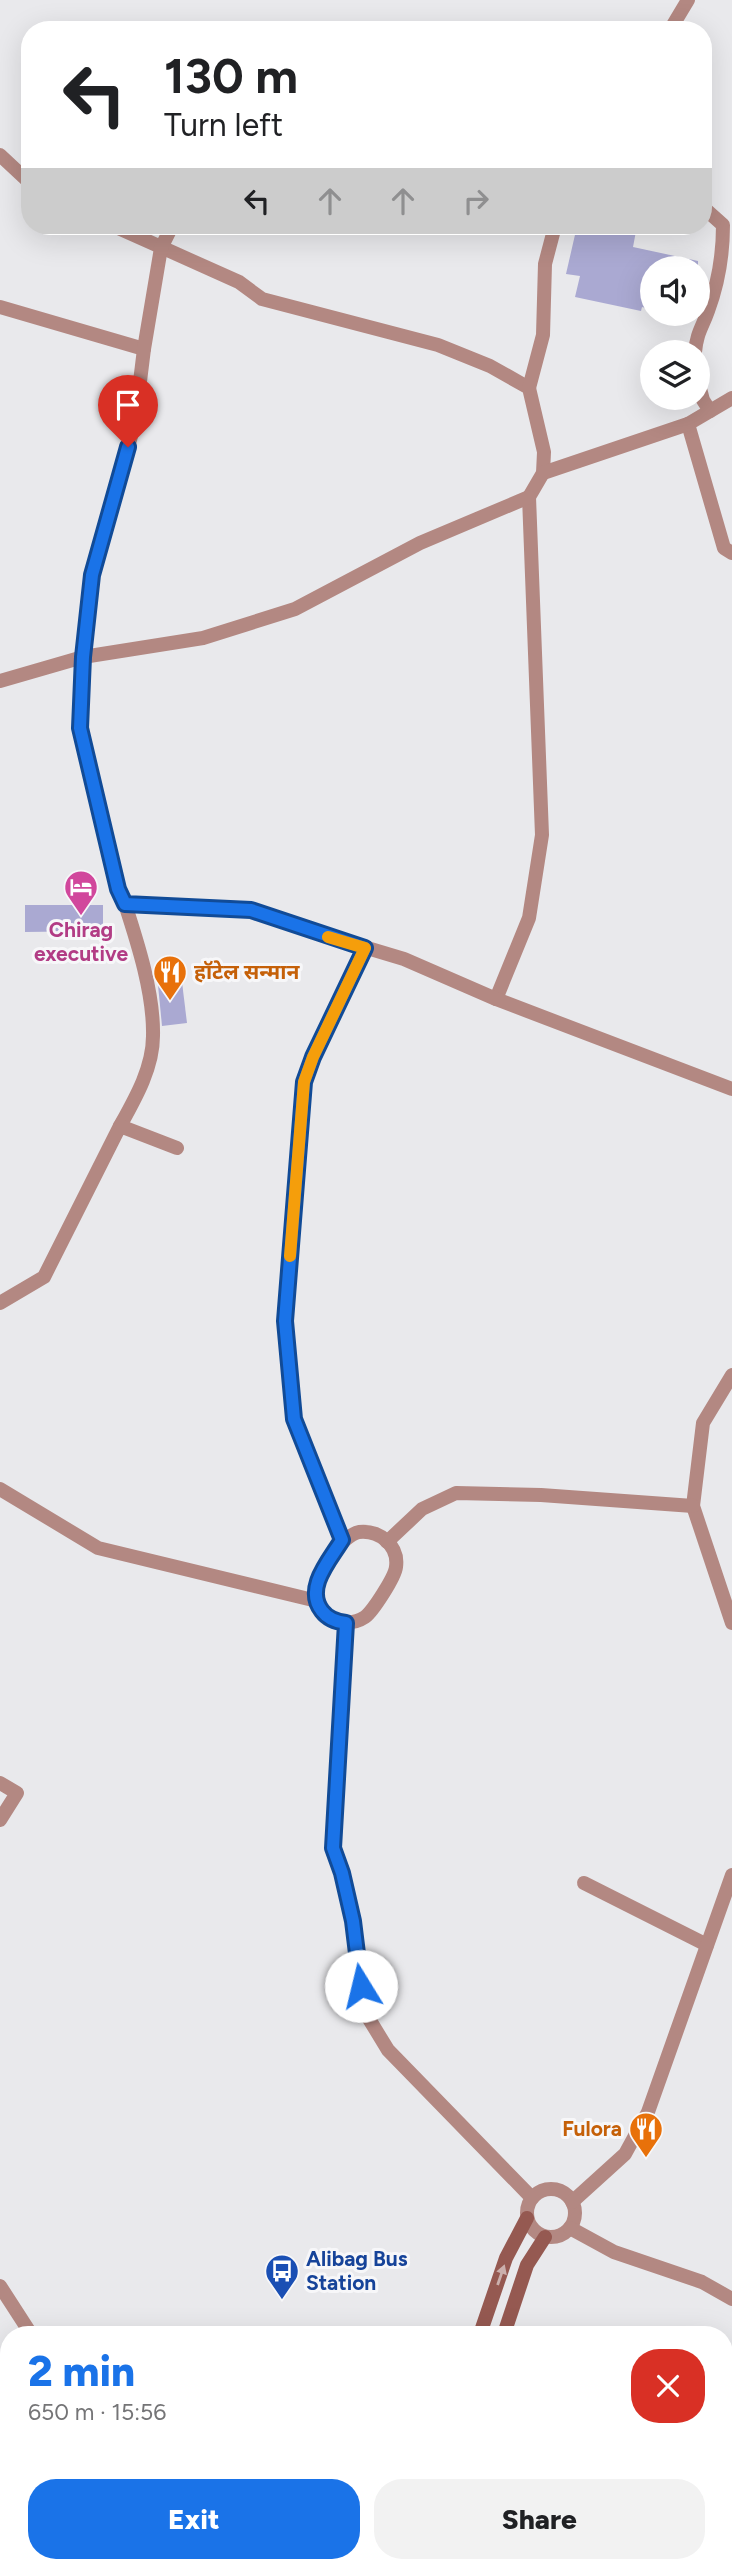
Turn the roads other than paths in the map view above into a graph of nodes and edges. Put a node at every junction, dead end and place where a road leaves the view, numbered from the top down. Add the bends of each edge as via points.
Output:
1 (688, 0) edge
2 (675, 21) edge
3 (0, 155) edge
4 (21, 175) edge
5 (712, 215) edge
6 (133, 235) edge
7 (168, 235) edge
8 (553, 235) edge
9 (161, 248) junction
10 (0, 307) edge
11 (696, 340) edge
12 (144, 349) junction
13 (529, 388) junction
14 (732, 398) edge
15 (710, 411) joint
16 (688, 424) junction
17 (543, 473) junction
18 (529, 497) junction
19 (732, 554) edge
20 (83, 657) junction
21 (0, 681) edge
22 (125, 904) junction
23 (365, 948) junction
24 (496, 999) junction
25 (732, 1089) edge
26 (120, 1126) junction
27 (177, 1147) dead end
28 (0, 1303) edge
29 (732, 1375) edge
30 (0, 1489) edge
31 (692, 1506) junction
32 (342, 1540) junction
33 (387, 1542) junction
34 (317, 1601) junction
35 (346, 1623) junction
36 (732, 1623) edge
37 (0, 1783) edge
38 (0, 1820) edge
39 (732, 1875) edge
40 (584, 1883) dead end
41 (707, 1944) junction
42 (532, 2198) junction
43 (572, 2202) junction
44 (527, 2218) junction
45 (570, 2228) junction
46 (545, 2236) junction
47 (0, 2286) edge
48 (732, 2299) edge
49 (26, 2326) edge
50 (483, 2326) edge
51 (507, 2326) edge

1 - 2 street
3 - 4 street
5 - 11 street via 723,225 723,242 708,314
6 - 9 street
7 - 9 street
8 - 13 street via 545,264 543,335
9 - 12 street
9 - 13 street via 239,282 262,299 438,345
10 - 12 street
12 - 20 street via 135,422 92,575
13 - 17 street via 544,452
14 - 15 street
15 - 16 street
16 - 17 street
16 - 19 street via 724,548
17 - 18 street
18 - 20 street via 420,543 295,609 203,638
18 - 24 street via 542,835 529,918
20 - 21 street
20 - 22 street via 80,728
22 - 23 street via 251,910
22 - 26 street via 147,982 153,1036 139,1093
23 - 24 street via 404,959
23 - 32 street via 304,1082 285,1321 294,1419
24 - 25 street
26 - 27 street
26 - 28 street via 44,1277
29 - 31 street via 703,1423
30 - 34 street via 98,1548
31 - 33 street via 456,1493 422,1509
31 - 36 street
32 - 33 street via 365,1531
32 - 34 street via 316,1582
33 - 35 street via 394,1552 396,1570 370,1612
34 - 35 street via 328,1617
35 - 42 street via 333,1848 353,1921 366,2014 388,2050
37 - 38 street via 17,1793
39 - 41 street
40 - 41 street
41 - 43 street via 648,2112 625,2154
42 - 43 street via 543,2190 557,2189
42 - 44 street
43 - 45 street via 575,2215
44 - 46 street via 533,2230
50 -> 44 main road via 506,2258
45 - 46 street via 559,2236
45 - 48 street via 614,2252 702,2282
46 - 51 main road via 527,2265
47 - 49 street

